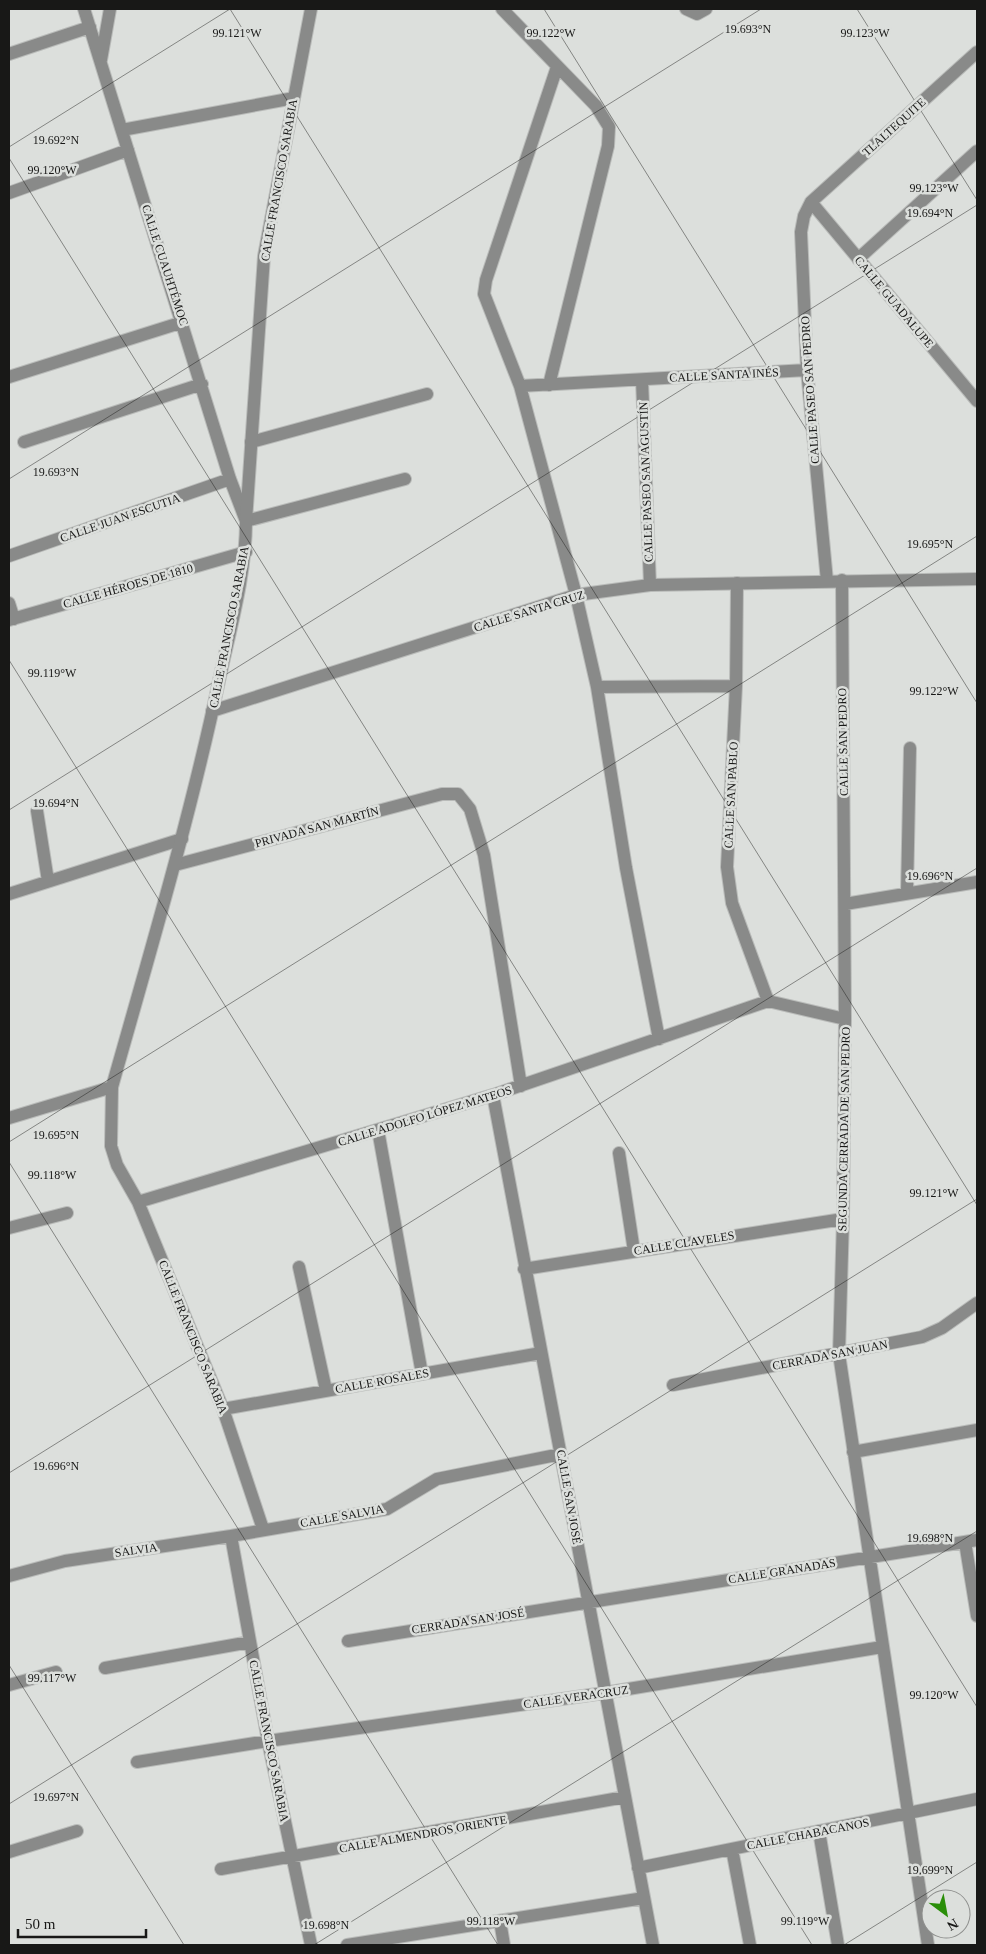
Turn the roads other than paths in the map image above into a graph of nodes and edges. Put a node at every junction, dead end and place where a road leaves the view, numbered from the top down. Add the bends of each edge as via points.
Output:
1 (84, 9) edge
2 (110, 9) edge
3 (311, 9) edge
4 (502, 9) edge
5 (90, 27) junction
6 (977, 52) edge
7 (9, 54) edge
8 (100, 63) junction
9 (556, 67) junction
10 (294, 98) junction
11 (122, 130) junction
12 (128, 150) junction
13 (977, 151) edge
14 (9, 193) edge
15 (811, 202) junction
16 (858, 259) junction
17 (183, 322) junction
18 (807, 370) junction
19 (9, 378) edge
20 (642, 380) junction
21 (202, 384) junction
22 (549, 385) junction
23 (520, 386) junction
24 (427, 394) dead end
25 (977, 401) edge
26 (24, 442) dead end
27 (251, 442) junction
28 (230, 479) junction
29 (405, 479) dead end
30 (246, 521) junction
31 (246, 552) junction
32 (9, 556) edge
33 (977, 579) edge
34 (842, 580) junction
35 (827, 581) junction
36 (737, 582) junction
37 (650, 584) junction
38 (576, 594) junction
39 (9, 603) edge
40 (11, 619) edge
41 (736, 686) junction
42 (597, 688) junction
43 (212, 711) junction
44 (910, 748) dead end
45 (38, 811) dead end
46 (182, 839) junction
47 (176, 865) junction
48 (48, 881) junction
49 (977, 882) edge
50 (9, 894) edge
51 (908, 894) junction
52 (844, 904) junction
53 (768, 1001) junction
54 (845, 1018) junction
55 (659, 1038) junction
56 (521, 1086) junction
57 (112, 1087) junction
58 (493, 1095) junction
59 (9, 1118) edge
60 (378, 1130) junction
61 (619, 1153) dead end
62 (138, 1202) junction
63 (67, 1213) dead end
64 (843, 1219) junction
65 (9, 1228) edge
66 (634, 1251) junction
67 (299, 1267) dead end
68 (524, 1269) junction
69 (977, 1303) edge
70 (541, 1353) junction
71 (839, 1354) junction
72 (422, 1374) junction
73 (673, 1385) dead end
74 (326, 1390) junction
75 (223, 1409) junction
76 (977, 1430) edge
77 (854, 1452) junction
78 (562, 1454) junction
79 (263, 1529) junction
80 (231, 1536) junction
81 (971, 1541) edge
82 (869, 1557) junction
83 (9, 1576) edge
84 (588, 1601) junction
85 (977, 1616) edge
86 (348, 1641) dead end
87 (250, 1642) junction
88 (882, 1647) junction
89 (105, 1668) dead end
90 (56, 1672) dead end
91 (9, 1686) edge
92 (604, 1693) junction
93 (268, 1741) junction
94 (137, 1762) dead end
95 (625, 1797) junction
96 (977, 1799) edge
97 (907, 1814) junction
98 (77, 1830) dead end
99 (819, 1831) junction
100 (732, 1849) junction
101 (9, 1852) edge
102 (292, 1857) junction
103 (638, 1868) junction
104 (221, 1869) dead end
105 (644, 1898) junction
106 (500, 1921) junction
107 (311, 1945) edge
108 (347, 1945) edge
109 (504, 1945) edge
110 (653, 1945) edge
111 (750, 1945) edge
112 (838, 1945) edge
113 (928, 1945) edge

1 - 5 street, CALLE CUAUHTÉMOC
2 - 8 street
3 - 10 street, CALLE FRANCISCO SARABIA
4 - 9 street
5 - 7 street
5 - 8 street, CALLE CUAUHTÉMOC
6 - 15 street, TLALTEQUITE
8 - 11 street, CALLE CUAUHTÉMOC
9 - 22 street via 596,106 609,127 608,146
9 - 23 street via 484,294
10 - 11 street
10 - 27 street, CALLE FRANCISCO SARABIA via 264,256
11 - 12 street, CALLE CUAUHTÉMOC
12 - 14 street
12 - 17 street, CALLE CUAUHTÉMOC
13 - 16 street
15 - 16 street, CALLE GUADALUPE
15 - 18 street, CALLE PASEO SAN PEDRO via 801,232
16 - 25 street, CALLE GUADALUPE
17 - 19 street
17 - 21 street, CALLE CUAUHTÉMOC
18 - 20 street, CALLE SANTA INÉS
18 - 35 street, CALLE PASEO SAN PEDRO
20 - 22 street, CALLE SANTA INÉS
20 - 37 street, CALLE PASEO SAN AGUSTÍN
21 - 26 street
21 - 28 street, CALLE CUAUHTÉMOC
22 - 23 street, CALLE SANTA INÉS
23 - 38 street
24 - 27 street
27 - 30 street, CALLE FRANCISCO SARABIA
28 - 30 street, CALLE CUAUHTÉMOC
28 - 32 street, CALLE JUAN ESCUTIA
29 - 30 street
30 - 31 street, CALLE FRANCISCO SARABIA
31 - 40 street, CALLE HÉROES DE 1810
31 - 43 street, CALLE FRANCISCO SARABIA
33 - 34 street, CALLE SANTA CRUZ
34 - 35 street, CALLE SANTA CRUZ
34 - 52 street, CALLE SAN PEDRO
35 - 36 street, CALLE SANTA CRUZ
36 - 37 street, CALLE SANTA CRUZ
36 - 41 street, CALLE SAN PABLO
37 - 38 street, CALLE SANTA CRUZ
38 - 42 street
38 - 43 street, CALLE SANTA CRUZ
39 - 40 street
41 - 42 street
41 - 53 street, CALLE SAN PABLO via 728,887
42 - 55 street via 626,868
43 - 46 street, CALLE FRANCISCO SARABIA
44 - 51 street
45 - 48 street
46 - 47 street, CALLE FRANCISCO SARABIA
46 - 48 street
47 - 56 street, PRIVADA SAN MARTÍN via 442,794 458,794 470,809 484,854
47 - 57 street, CALLE FRANCISCO SARABIA
48 - 50 street
49 - 51 street
51 - 52 street
52 - 54 street, SEGUNDA CERRADA DE SAN PEDRO
53 - 54 street
53 - 55 street, CALLE ADOLFO LÓPEZ MATEOS
54 - 64 street, SEGUNDA CERRADA DE SAN PEDRO
55 - 56 street, CALLE ADOLFO LÓPEZ MATEOS
56 - 58 street, CALLE ADOLFO LÓPEZ MATEOS
57 - 59 street
57 - 62 street, CALLE FRANCISCO SARABIA via 111,1146 117,1165
58 - 60 street, CALLE ADOLFO LÓPEZ MATEOS
58 - 68 street, CALLE SAN JOSÉ
60 - 62 street, CALLE ADOLFO LÓPEZ MATEOS
60 - 72 street
61 - 66 street
62 - 75 street, CALLE FRANCISCO SARABIA
63 - 65 street
64 - 66 street, CALLE CLAVELES
64 - 71 street, SEGUNDA CERRADA DE SAN PEDRO
66 - 68 street, CALLE CLAVELES
67 - 74 street
68 - 70 street, CALLE SAN JOSÉ
69 - 71 street, CERRADA SAN JUAN via 942,1328 922,1337
70 - 72 street, CALLE ROSALES
70 - 78 street, CALLE SAN JOSÉ
71 - 73 street, CERRADA SAN JUAN
71 - 77 street
72 - 74 street, CALLE ROSALES
74 - 75 street, CALLE ROSALES
75 - 79 street, CALLE FRANCISCO SARABIA
76 - 77 street
77 - 82 street
78 - 79 street, CALLE SALVIA via 437,1479 387,1509
78 - 84 street, CALLE SAN JOSÉ
79 - 80 street, SALVIA
80 - 83 street, SALVIA via 65,1561
80 - 87 street, CALLE FRANCISCO SARABIA
81 - 82 street, CALLE GRANADAS
81 - 85 street
82 - 84 street, CALLE GRANADAS
82 - 88 street
84 - 86 street, CERRADA SAN JOSÉ
84 - 92 street, CALLE SAN JOSÉ
87 - 89 street
87 - 93 street, CALLE FRANCISCO SARABIA
88 - 92 street, CALLE VERACRUZ
88 - 97 street
90 - 91 street
92 - 93 street, CALLE VERACRUZ
92 - 95 street, CALLE SAN JOSÉ
93 - 94 street, CALLE VERACRUZ
93 - 102 street, CALLE FRANCISCO SARABIA
95 - 102 street, CALLE ALMENDROS ORIENTE
95 - 103 street, CALLE SAN JOSÉ
96 - 97 street, CALLE CHABACANOS
97 - 99 street, CALLE CHABACANOS
97 - 113 street
98 - 101 street
99 - 100 street, CALLE CHABACANOS
99 - 112 street
100 - 103 street, CALLE CHABACANOS
100 - 111 street
102 - 104 street, CALLE ALMENDROS ORIENTE
102 - 107 street, CALLE FRANCISCO SARABIA
103 - 105 street, CALLE SAN JOSÉ
105 - 106 street
105 - 110 street
106 - 108 street
106 - 109 street

